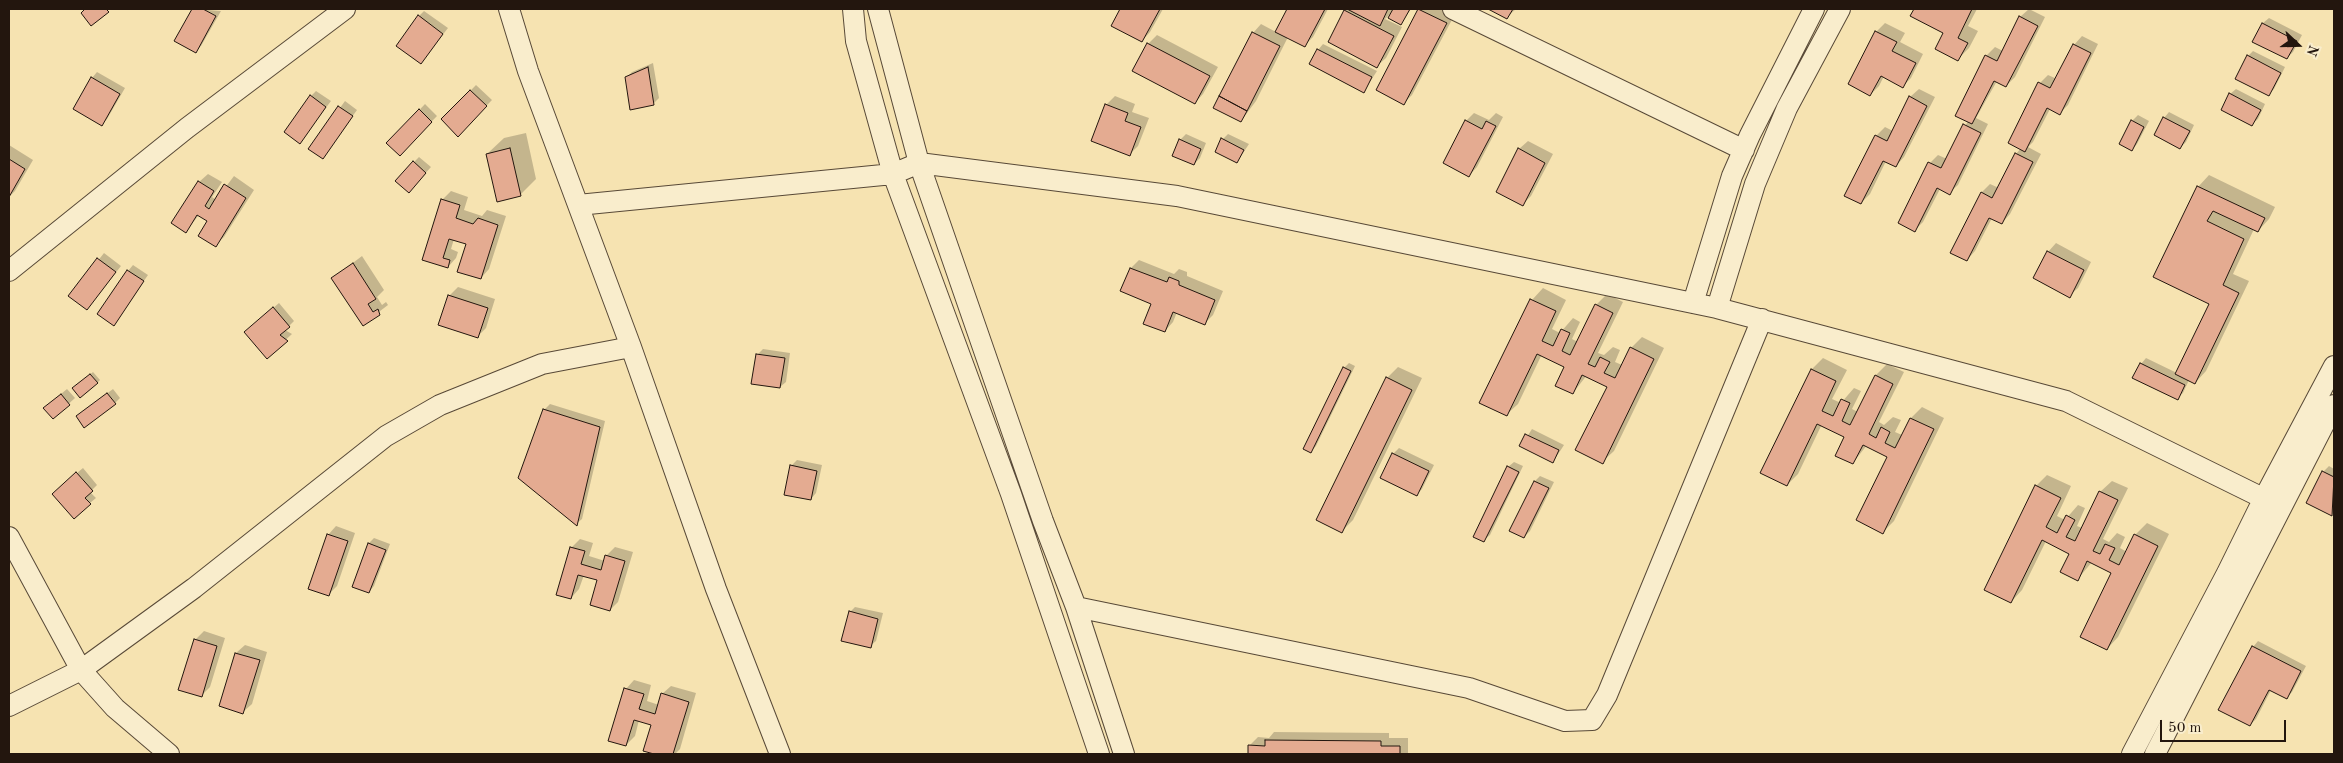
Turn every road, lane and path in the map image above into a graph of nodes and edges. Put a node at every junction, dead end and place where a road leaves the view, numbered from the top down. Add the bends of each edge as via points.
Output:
1 (345, 9) edge
2 (509, 9) edge
3 (853, 9) edge
4 (878, 9) edge
5 (1453, 9) edge
6 (1814, 9) edge
7 (1840, 9) edge
8 (1744, 150) junction
9 (919, 164) junction
10 (893, 174) junction
11 (1732, 176) junction
12 (1755, 184) junction
13 (578, 205) junction
14 (9, 271) edge
15 (1694, 303) junction
16 (1716, 308) junction
17 (1762, 319) junction
18 (631, 347) junction
19 (2334, 366) edge
20 (2334, 405) edge
21 (2272, 503) junction
22 (9, 537) edge
23 (1076, 607) junction
24 (81, 670) junction
25 (9, 706) edge
26 (1108, 706) junction
27 (1086, 712) junction
28 (169, 754) edge
29 (780, 754) edge
30 (1099, 754) edge
31 (1124, 754) edge
32 (2133, 754) edge
33 (2155, 754) edge

1 - 14 street via 187,128
2 - 13 street via 528,71
3 - 10 street via 856,41
4 - 9 street
5 - 8 street
6 - 8 street
7 - 12 street via 1787,108
8 - 11 street
9 - 10 street
9 - 15 street via 1177,196
9 - 23 street
10 - 13 street
10 - 27 street via 1011,494
11 - 12 street
11 - 15 street
12 - 16 street
13 - 18 street
15 - 16 street
16 - 17 street
17 - 21 street via 2066,401
17 - 23 street via 1616,672 1592,720 1565,720 1469,688
18 - 24 street via 542,364 440,405 386,436 194,588
18 - 29 street via 716,588
19 - 21 street
20 - 21 street
21 - 32 street via 2227,573
21 - 33 street
22 - 24 street
23 - 26 street
24 - 25 street
24 - 28 street via 115,708
26 - 27 street
26 - 31 street
27 - 30 street

